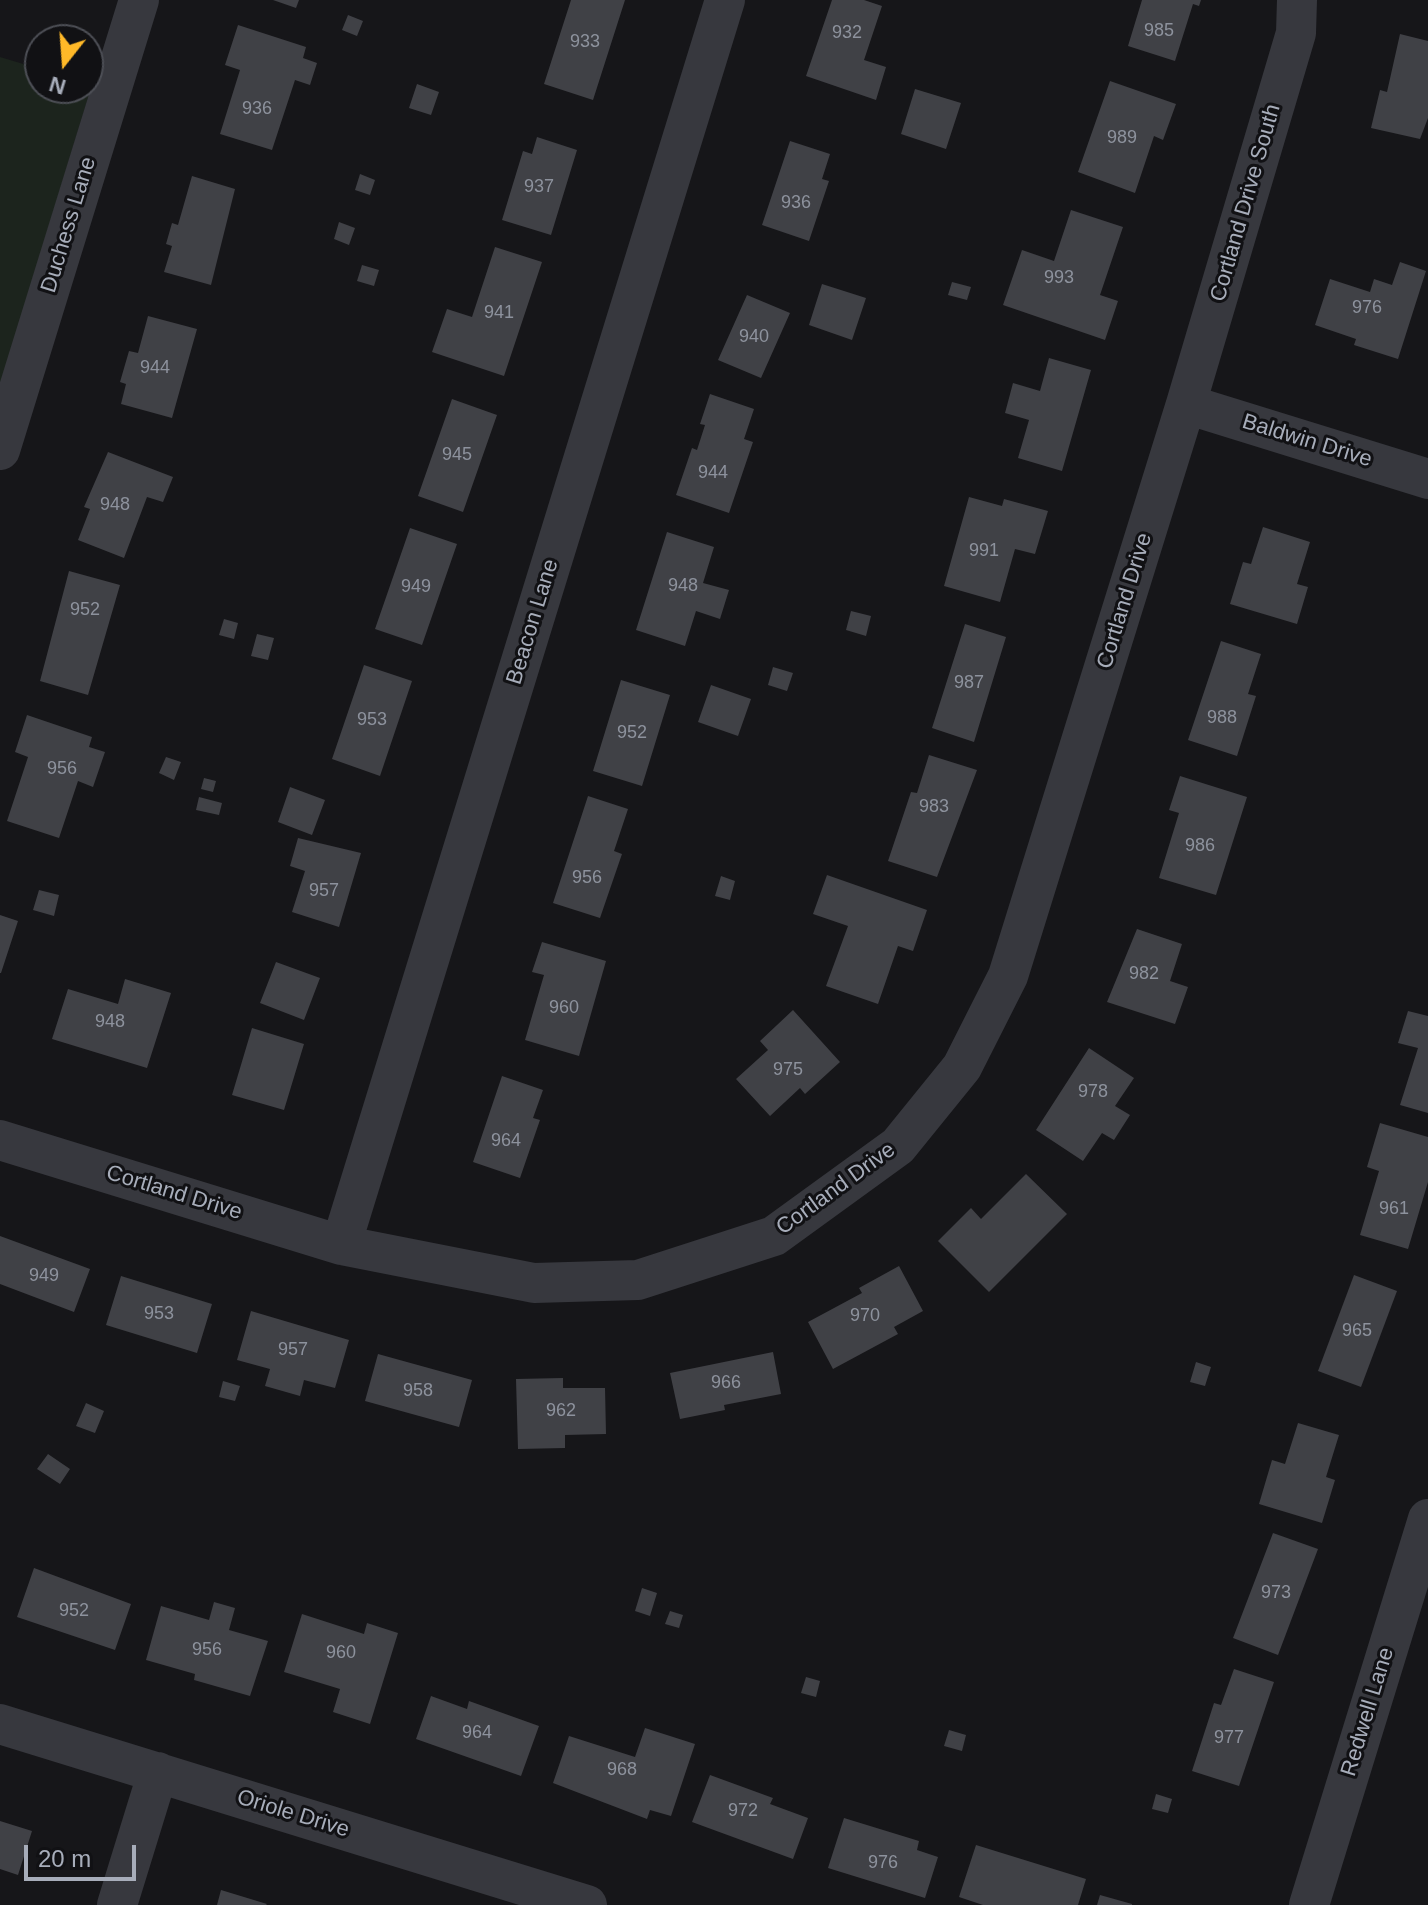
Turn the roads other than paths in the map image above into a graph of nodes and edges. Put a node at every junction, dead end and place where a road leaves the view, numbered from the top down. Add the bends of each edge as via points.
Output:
1 (139, 0) edge
2 (725, 0) edge
3 (1297, 0) edge
4 (1186, 404) junction
5 (0, 450) edge
6 (1428, 479) edge
7 (0, 1140) edge
8 (341, 1245) junction
9 (1428, 1519) edge
10 (0, 1724) edge
11 (158, 1772) junction
12 (117, 1905) edge
13 (587, 1905) edge
14 (1309, 1905) edge

1 - 5 street, Duchess Lane
2 - 8 street, Beacon Lane
3 - 4 street, Cortland Drive South via 1296,33
4 - 6 street, Baldwin Drive
4 - 8 street, Cortland Drive via 1008,976 962,1067 898,1146 774,1236 638,1280 534,1283
7 - 8 street, Cortland Drive
9 - 14 street, Redwell Lane
10 - 11 street, Oriole Drive
11 - 12 street
11 - 13 street, Oriole Drive

